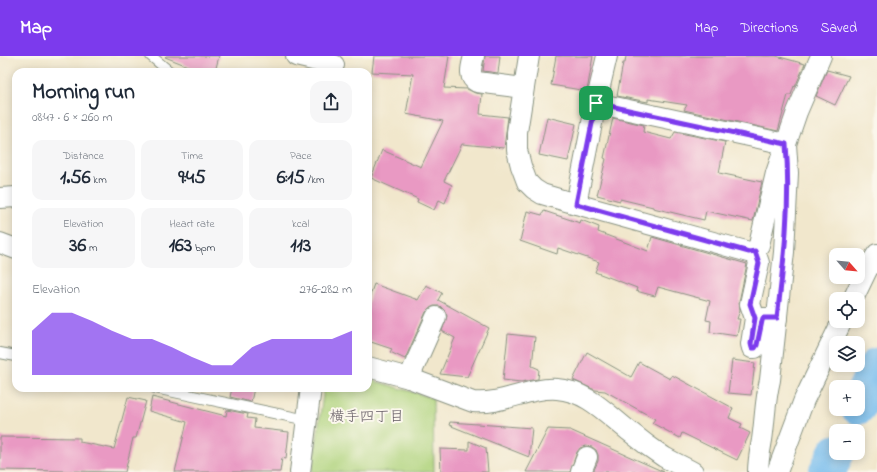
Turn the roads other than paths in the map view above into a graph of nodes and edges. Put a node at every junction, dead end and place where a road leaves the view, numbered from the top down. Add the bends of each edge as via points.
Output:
1 (151, 56) edge
2 (296, 56) edge
3 (474, 56) edge
4 (529, 56) edge
5 (608, 56) edge
6 (821, 56) edge
7 (334, 64) edge
8 (165, 68) edge
9 (524, 88) junction
10 (596, 103) junction
11 (786, 144) junction
12 (12, 197) edge
13 (0, 198) edge
14 (576, 204) junction
15 (0, 243) edge
16 (12, 247) edge
17 (755, 251) junction
18 (877, 254) edge
19 (856, 292) edge
20 (436, 317) dead end
21 (777, 318) junction
22 (839, 328) edge
23 (0, 353) edge
24 (12, 355) edge
25 (372, 368) edge
26 (409, 378) junction
27 (174, 392) edge
28 (310, 392) edge
29 (307, 420) junction
30 (300, 472) edge
31 (694, 472) edge
32 (758, 472) edge
33 (777, 472) edge

1 - 8 lane
2 - 7 street
3 - 9 street via 471,76 473,80
4 - 9 street
5 - 10 street
6 - 11 street
9 - 14 street via 517,132 521,166 527,182 542,194
10 - 11 street
10 - 14 street
11 - 17 street via 776,173 759,245
11 - 21 street via 788,181
12 - 13 street
14 - 17 street via 749,252
15 - 16 street
17 - 21 street via 759,263 750,304 755,318 752,348 757,345 763,318
18 - 19 street
20 - 26 street
21 - 32 street
22 - 33 street via 804,400
23 - 24 lane
25 - 26 street
26 - 31 street via 473,402 485,403 554,388 569,390 601,406 663,456
27 - 29 lane
28 - 29 street
29 - 30 street

